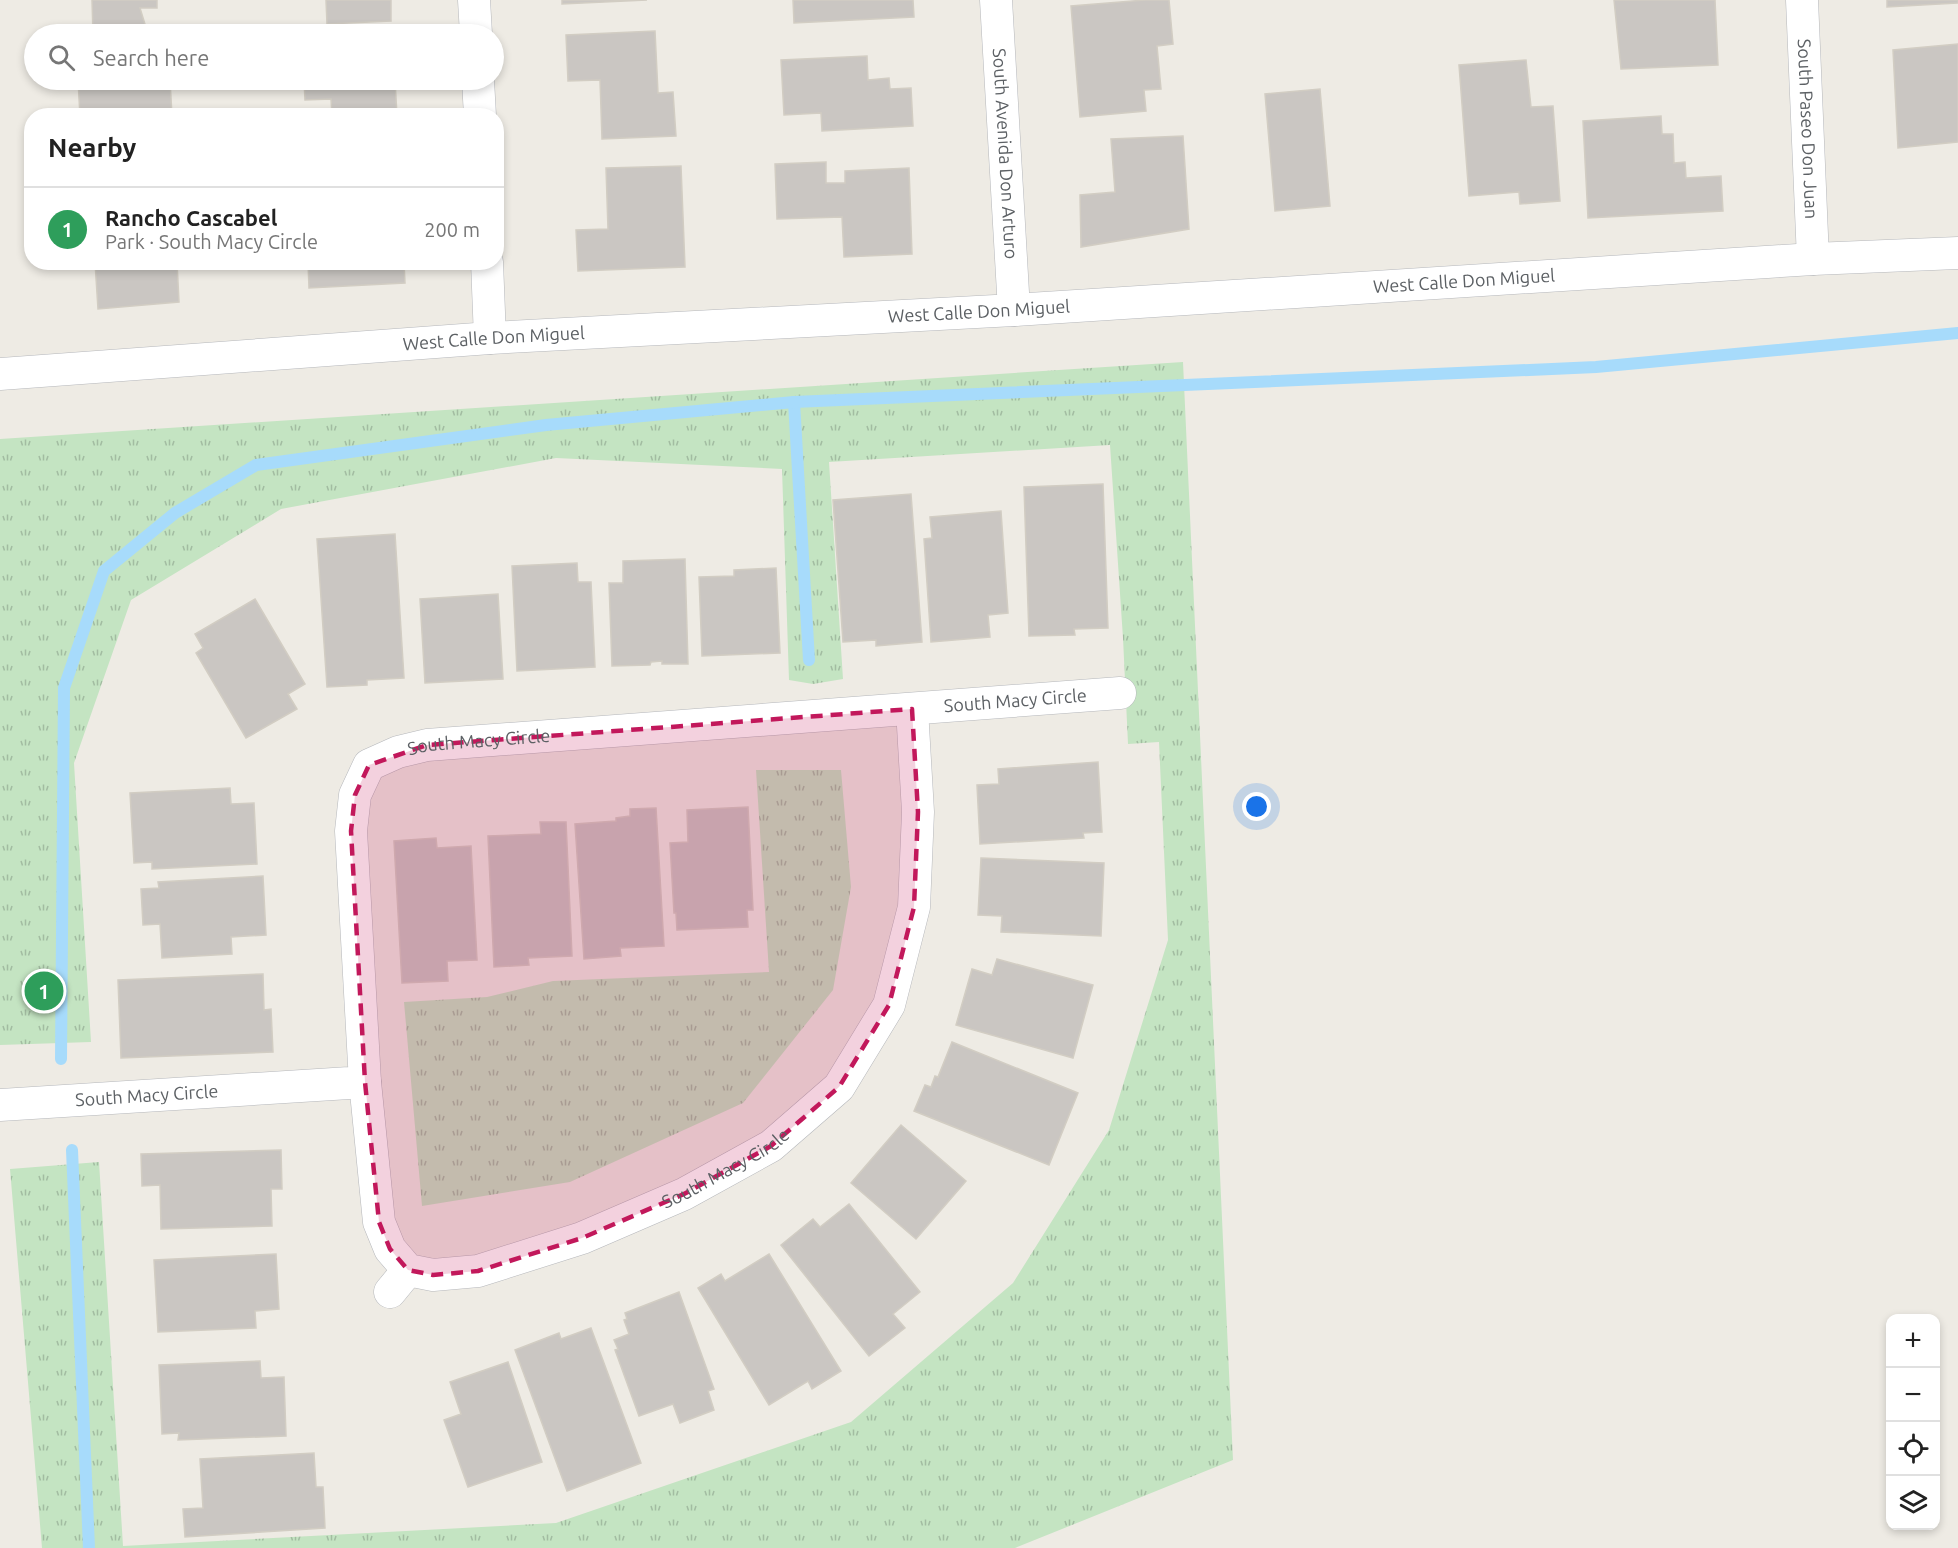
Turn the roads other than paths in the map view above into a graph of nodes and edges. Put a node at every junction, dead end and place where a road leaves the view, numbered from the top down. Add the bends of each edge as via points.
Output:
1 (474, 0) edge
2 (996, 0) edge
3 (1802, 0) edge
4 (475, 24) edge
5 (479, 90) edge
6 (480, 108) edge
7 (1958, 253) edge
8 (1814, 259) junction
9 (487, 270) edge
10 (1014, 310) junction
11 (490, 338) junction
12 (0, 374) edge
13 (1120, 693) dead end
14 (912, 709) junction
15 (365, 1082) junction
16 (0, 1105) edge

1 - 4 street
2 - 10 street, South Avenida Don Arturo
3 - 8 street, South Paseo Don Juan
5 - 6 street
7 - 8 street, West Calle Don Miguel
8 - 10 street, West Calle Don Miguel
9 - 11 street
10 - 11 street, West Calle Don Miguel
11 - 12 street, West Calle Don Miguel
13 - 14 street, South Macy Circle
14 - 15 street, South Macy Circle via 427,745 369,765 354,795 351,831
14 - 15 street, South Macy Circle via 918,812 914,907 889,1005 839,1087 771,1146 674,1199 582,1238 478,1271 399,1281 379,1222
15 - 16 street, South Macy Circle

